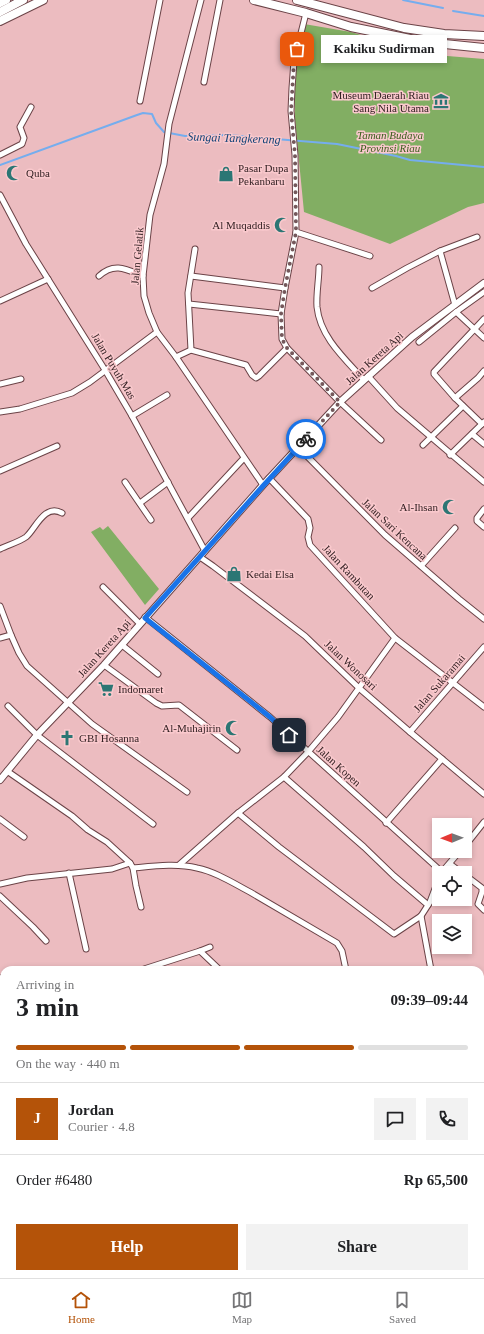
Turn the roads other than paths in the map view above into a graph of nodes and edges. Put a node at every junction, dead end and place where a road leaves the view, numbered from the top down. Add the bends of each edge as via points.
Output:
1 (6, 0) edge
2 (23, 0) edge
3 (43, 0) edge
4 (160, 0) edge
5 (201, 0) edge
6 (220, 0) edge
7 (254, 0) edge
8 (297, 0) edge
9 (0, 3) edge
10 (0, 12) edge
11 (306, 13) junction
12 (0, 21) edge
13 (484, 36) edge
14 (484, 48) edge
15 (204, 82) dead end
16 (140, 101) dead end
17 (31, 107) dead end
18 (0, 155) edge
19 (0, 195) edge
20 (296, 232) junction
21 (477, 237) dead end
22 (195, 249) dead end
23 (440, 251) junction
24 (370, 256) dead end
25 (319, 267) dead end
26 (99, 276) dead end
27 (143, 276) junction
28 (191, 276) junction
29 (48, 280) junction
30 (484, 283) edge
31 (285, 288) junction
32 (372, 288) dead end
33 (484, 292) edge
34 (0, 301) edge
35 (189, 304) junction
36 (455, 309) junction
37 (281, 314) junction
38 (484, 319) edge
39 (474, 330) junction
40 (157, 332) junction
41 (484, 338) edge
42 (419, 342) dead end
43 (287, 348) junction
44 (191, 350) junction
45 (176, 357) junction
46 (105, 370) junction
47 (484, 371) edge
48 (366, 378) junction
49 (21, 379) dead end
50 (0, 384) edge
51 (167, 395) dead end
52 (455, 398) junction
53 (340, 402) junction
54 (463, 406) junction
55 (0, 412) edge
56 (132, 416) junction
57 (483, 423) edge
58 (472, 434) junction
59 (431, 438) junction
60 (381, 440) dead end
61 (484, 444) edge
62 (423, 445) dead end
63 (57, 446) dead end
64 (298, 447) junction
65 (450, 454) junction
66 (244, 458) junction
67 (0, 471) edge
68 (269, 478) junction
69 (125, 482) dead end
70 (168, 482) junction
71 (484, 482) edge
72 (263, 486) junction
73 (140, 503) junction
74 (484, 510) edge
75 (62, 513) dead end
76 (188, 518) junction
77 (152, 520) dead end
78 (484, 527) edge
79 (455, 528) dead end
80 (0, 549) edge
81 (205, 551) junction
82 (200, 557) junction
83 (421, 566) junction
84 (103, 587) dead end
85 (0, 606) edge
86 (145, 618) junction
87 (484, 619) edge
88 (140, 624) junction
89 (11, 635) junction
90 (0, 638) edge
91 (395, 638) junction
92 (122, 645) junction
93 (484, 647) edge
94 (104, 665) junction
95 (158, 674) dead end
96 (452, 683) junction
97 (359, 688) junction
98 (68, 703) junction
99 (8, 706) dead end
100 (484, 706) edge
101 (410, 732) junction
102 (37, 735) junction
103 (237, 750) dead end
104 (308, 752) junction
105 (442, 759) junction
106 (8, 771) junction
107 (284, 777) junction
108 (0, 780) edge
109 (187, 792) dead end
110 (484, 794) edge
111 (238, 813) junction
112 (0, 819) edge
113 (484, 822) edge
114 (386, 823) junction
115 (153, 824) dead end
116 (24, 837) dead end
117 (472, 837) edge
118 (455, 858) edge
119 (130, 863) junction
120 (450, 864) joint
121 (179, 865) junction
122 (435, 866) edge
123 (453, 866) edge
124 (133, 868) junction
125 (69, 873) junction
126 (472, 880) edge
127 (0, 884) edge
128 (432, 895) edge
129 (0, 896) edge
130 (428, 905) junction
131 (141, 907) dead end
132 (484, 910) edge
133 (421, 916) junction
134 (46, 941) dead end
135 (210, 947) dead end
136 (86, 949) dead end
137 (200, 951) junction
138 (156, 966) edge
139 (216, 966) edge
140 (345, 966) edge
141 (430, 966) edge

1 - 9 main road
2 - 10 main road
3 - 12 main road
4 - 16 street
5 - 27 street, Jalan Gelatik via 169,124 164,164 150,215
6 - 15 street
7 - 11 main road
8 - 13 main road via 404,28
11 - 14 main road via 351,27 396,36
11 - 20 street via 294,61 291,111 295,155
17 - 18 street via 20,127 24,137 22,144
19 - 29 street, Jalan Puyuh Mas
20 - 24 street
20 - 31 street
21 - 23 street
22 - 28 street
23 - 32 street
23 - 36 street
25 - 48 street via 317,307 321,322 331,342
26 - 27 street via 116,267
27 - 40 street, Jalan Gelatik via 146,302
28 - 31 street
28 - 35 street
29 - 34 street
29 - 46 street, Jalan Puyuh Mas
30 - 36 street, Jalan Kereta Api
31 - 37 street
33 - 36 street
35 - 37 street
35 - 44 street
36 - 39 street
36 - 42 street
36 - 48 street, Jalan Kereta Api via 412,337
37 - 43 street via 282,339
38 - 39 street
39 - 41 street
39 - 52 street via 434,372
40 - 45 street, Jalan Gelatik
40 - 46 street
43 - 44 street via 256,378 246,366
43 - 53 street
44 - 45 street
45 - 66 street, Jalan Gelatik
46 - 55 street via 72,392
46 - 56 street, Jalan Puyuh Mas
47 - 52 street
48 - 53 street, Jalan Kereta Api
48 - 59 street
49 - 50 street
51 - 56 street
52 - 54 street
53 - 60 street
53 - 64 street, Jalan Kereta Api
54 - 57 street
54 - 59 street
56 - 70 street, Jalan Puyuh Mas
57 - 58 street
58 - 61 street
58 - 65 street
59 - 62 street
59 - 65 street
63 - 67 street
64 - 68 street, Jalan Kereta Api
64 - 83 street, Jalan Sari Kencana via 385,535
65 - 71 street
66 - 72 street, Jalan Gelatik
66 - 76 street
68 - 72 street, Jalan Kereta Api
68 - 91 street, Jalan Rambutan via 308,519 310,545
69 - 73 street
70 - 73 street
70 - 76 street, Jalan Puyuh Mas
72 - 81 street, Jalan Kereta Api
73 - 77 street
74 - 78 street via 477,521
75 - 80 street via 52,511 40,518 26,537
76 - 81 street, Jalan Puyuh Mas
79 - 83 street
81 - 82 street, Jalan Kereta Api
82 - 86 street, Jalan Kereta Api
82 - 97 street, Jalan Wonosari via 305,636
83 - 87 street, Jalan Sari Kencana
84 - 88 street
85 - 89 street
86 - 88 street, Jalan Kereta Api
86 - 104 street, Jalan Kopen via 270,717
88 - 92 street, Jalan Kereta Api
89 - 90 street
89 - 98 street via 27,666
91 - 96 street, Jalan Rambutan
91 - 97 street
92 - 94 street, Jalan Kereta Api
92 - 95 street
93 - 96 street, Jalan Sukaramai
94 - 98 street, Jalan Kereta Api
94 - 103 street via 156,703 162,706 179,705
96 - 100 street, Jalan Rambutan
96 - 101 street, Jalan Sukaramai
97 - 101 street, Jalan Wonosari
97 - 104 street
98 - 102 street, Jalan Kereta Api
98 - 109 street via 92,724
99 - 102 street
101 - 105 street, Jalan Wonosari
102 - 106 street, Jalan Kereta Api
102 - 115 street
104 - 107 street
104 - 114 street, Jalan Kopen
105 - 110 street, Jalan Wonosari
105 - 114 street
106 - 108 street, Jalan Kereta Api
106 - 119 street via 107,842
107 - 111 street
107 - 130 street
111 - 121 street
111 - 133 street via 394,934
112 - 116 street
113 - 117 street
114 - 122 street, Jalan Kopen
118 - 120 street
119 - 124 street
119 - 125 street via 112,869
120 - 123 street
121 - 124 street
121 - 140 street via 212,872 337,943 342,951
124 - 131 street
125 - 127 street
125 - 136 street
126 - 132 street via 482,888 478,904
128 - 130 street
129 - 134 street
130 - 133 street
133 - 141 street
135 - 137 street
137 - 138 street
137 - 139 street

